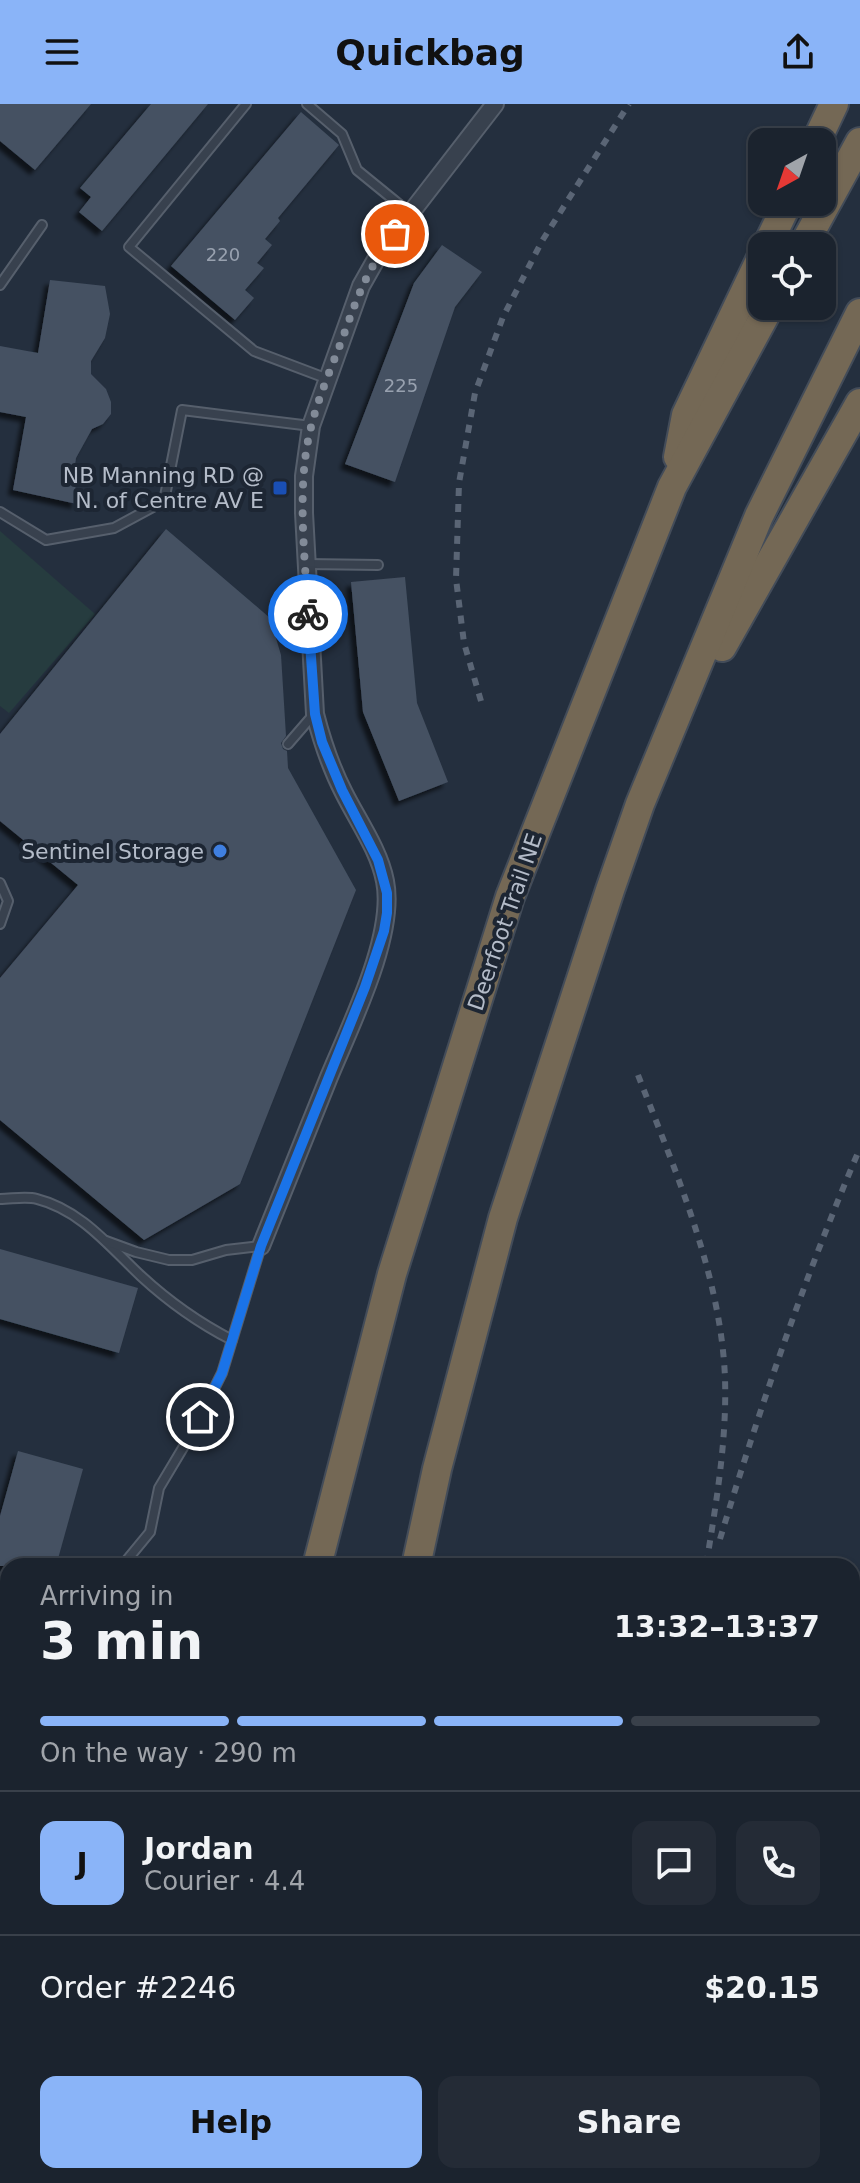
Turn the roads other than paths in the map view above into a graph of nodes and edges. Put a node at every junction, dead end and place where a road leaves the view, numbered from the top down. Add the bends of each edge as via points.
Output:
1 (246, 104) edge
2 (307, 104) edge
3 (495, 104) edge
4 (834, 104) edge
5 (823, 128) edge
6 (860, 142) edge
7 (411, 214) junction
8 (42, 225) dead end
9 (811, 232) edge
10 (0, 285) edge
11 (748, 285) edge
12 (860, 313) edge
13 (762, 320) edge
14 (328, 379) junction
15 (860, 403) edge
16 (311, 426) junction
17 (672, 487) junction
18 (0, 512) edge
19 (306, 564) junction
20 (378, 565) dead end
21 (315, 714) junction
22 (288, 744) dead end
23 (640, 804) junction
24 (0, 883) edge
25 (0, 924) edge
26 (0, 1199) edge
27 (106, 1241) junction
28 (261, 1246) junction
29 (232, 1340) junction
30 (129, 1558) edge
31 (319, 1558) edge
32 (418, 1558) edge

1 - 14 lane via 129,247 254,351
2 - 7 lane via 342,134 357,170
3 - 7 street
4 - 5 highway
6 - 9 highway
7 - 14 street via 361,286
8 - 10 lane
11 - 17 highway via 686,415
12 - 23 highway via 759,516
13 - 17 highway, Deerfoot Trail NE
14 - 16 street
15 - 23 highway via 740,613
16 - 18 lane via 182,410 164,501 114,528 46,540
16 - 19 street via 304,476
17 - 31 highway, Deerfoot Trail NE via 510,897 392,1274
19 - 20 lane
19 - 21 street
21 - 22 lane
21 - 28 street via 342,790 378,860 387,913 365,987
23 - 32 highway via 503,1218
24 - 25 lane via 8,901
26 - 27 lane via 36,1199 73,1215
27 - 28 lane via 169,1260
27 - 29 lane via 180,1308
28 - 29 lane
29 - 30 lane via 208,1403 159,1488 150,1532

